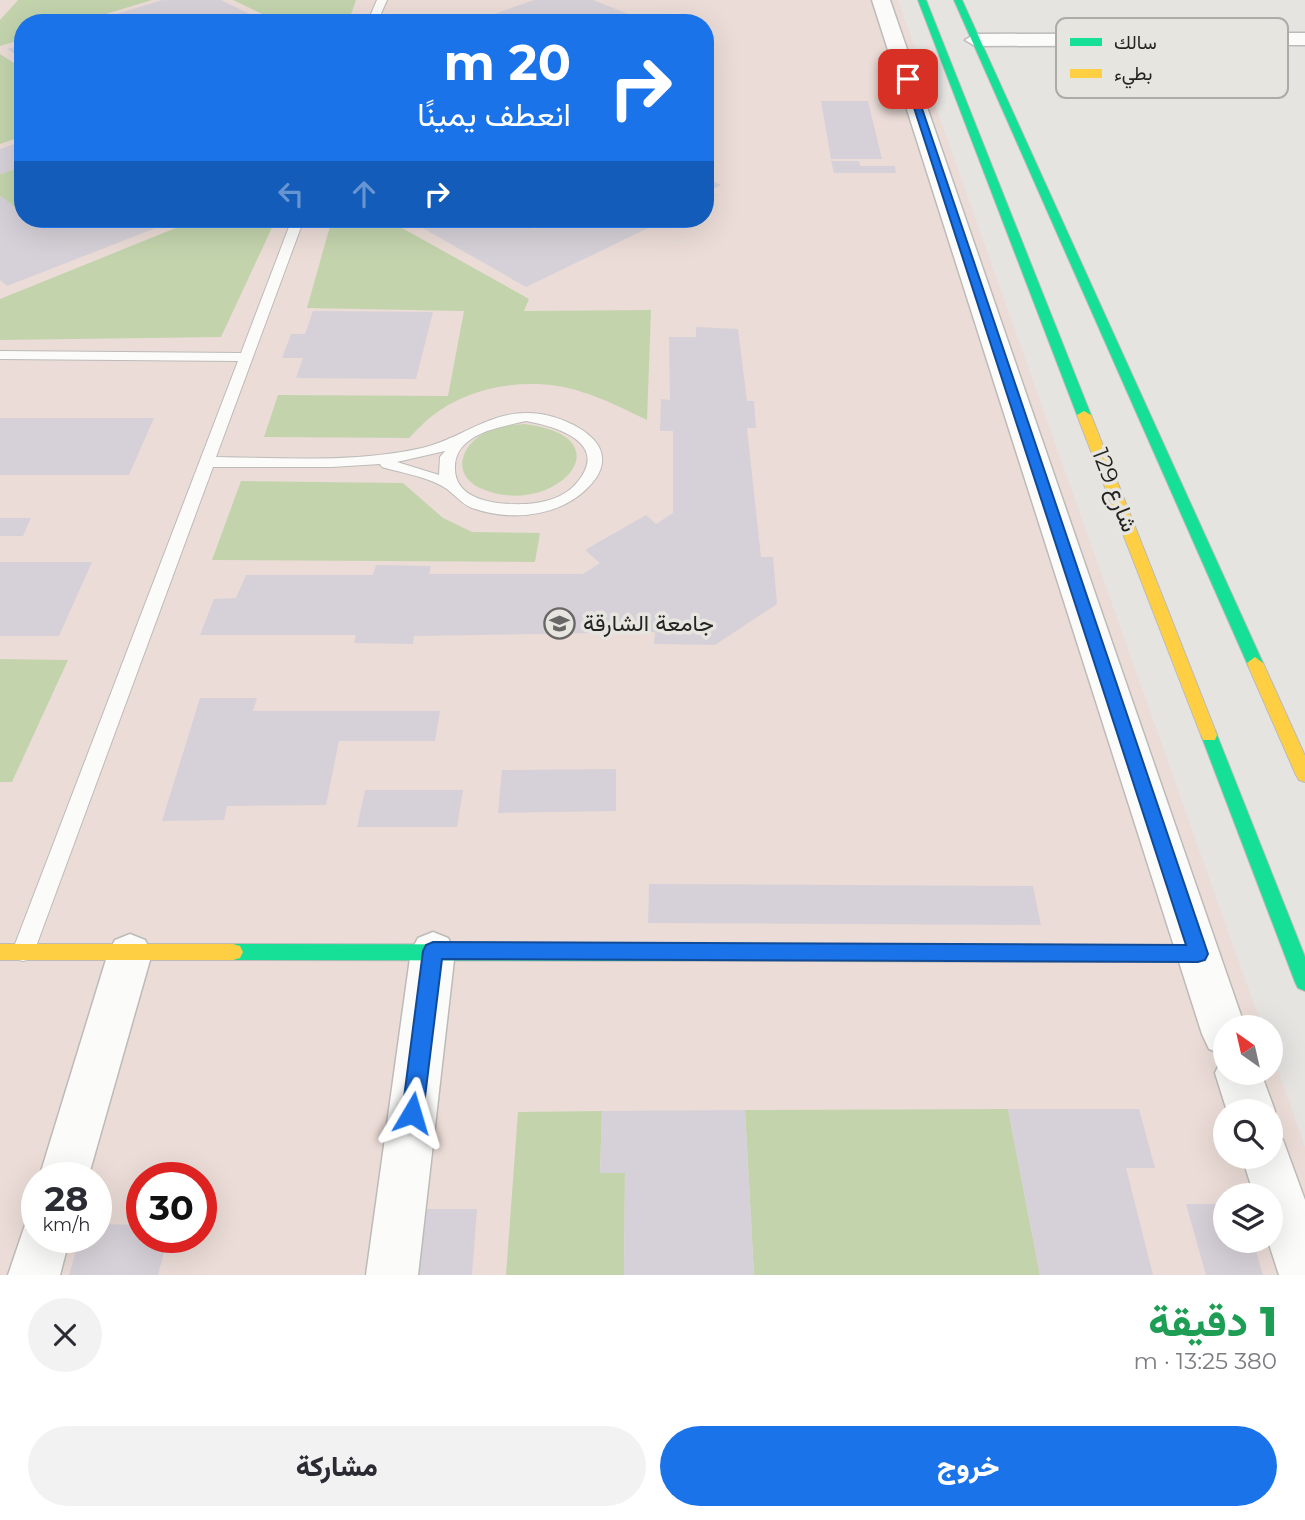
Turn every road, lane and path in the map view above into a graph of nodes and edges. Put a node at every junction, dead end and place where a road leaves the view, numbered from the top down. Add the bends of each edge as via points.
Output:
1 (881, 0) edge
2 (922, 0) edge
3 (958, 0) edge
4 (975, 40) junction
5 (1056, 40) edge
6 (295, 228) edge
7 (0, 355) edge
8 (246, 357) junction
9 (455, 443) junction
10 (370, 461) junction
11 (206, 462) junction
12 (452, 486) junction
13 (1305, 775) edge
14 (433, 951) junction
15 (0, 952) edge
16 (23, 952) junction
17 (130, 953) junction
18 (1198, 954) junction
19 (1305, 982) edge
20 (1219, 1015) edge
21 (68, 1162) edge
22 (1270, 1169) edge
23 (40, 1253) edge
24 (34, 1275) edge
25 (392, 1275) edge
26 (1305, 1275) edge

1 - 18 street
2 - 19 street, شارع 129
3 - 4 street
4 - 5 street
4 - 13 street
6 - 8 lane
7 - 8 lane
8 - 11 lane
9 - 10 lane
9 - 12 lane via 445,465
9 - 12 lane via 474,429 498,421 539,419 575,429 591,443 596,460 592,477 576,493 552,505 494,509 469,500
10 - 11 lane
10 - 12 lane via 414,470
11 - 16 lane
14 - 17 street
14 - 18 street
14 - 25 street
15 - 16 street
16 - 17 street
17 - 21 street
18 - 20 street
22 - 26 street
23 - 24 street

